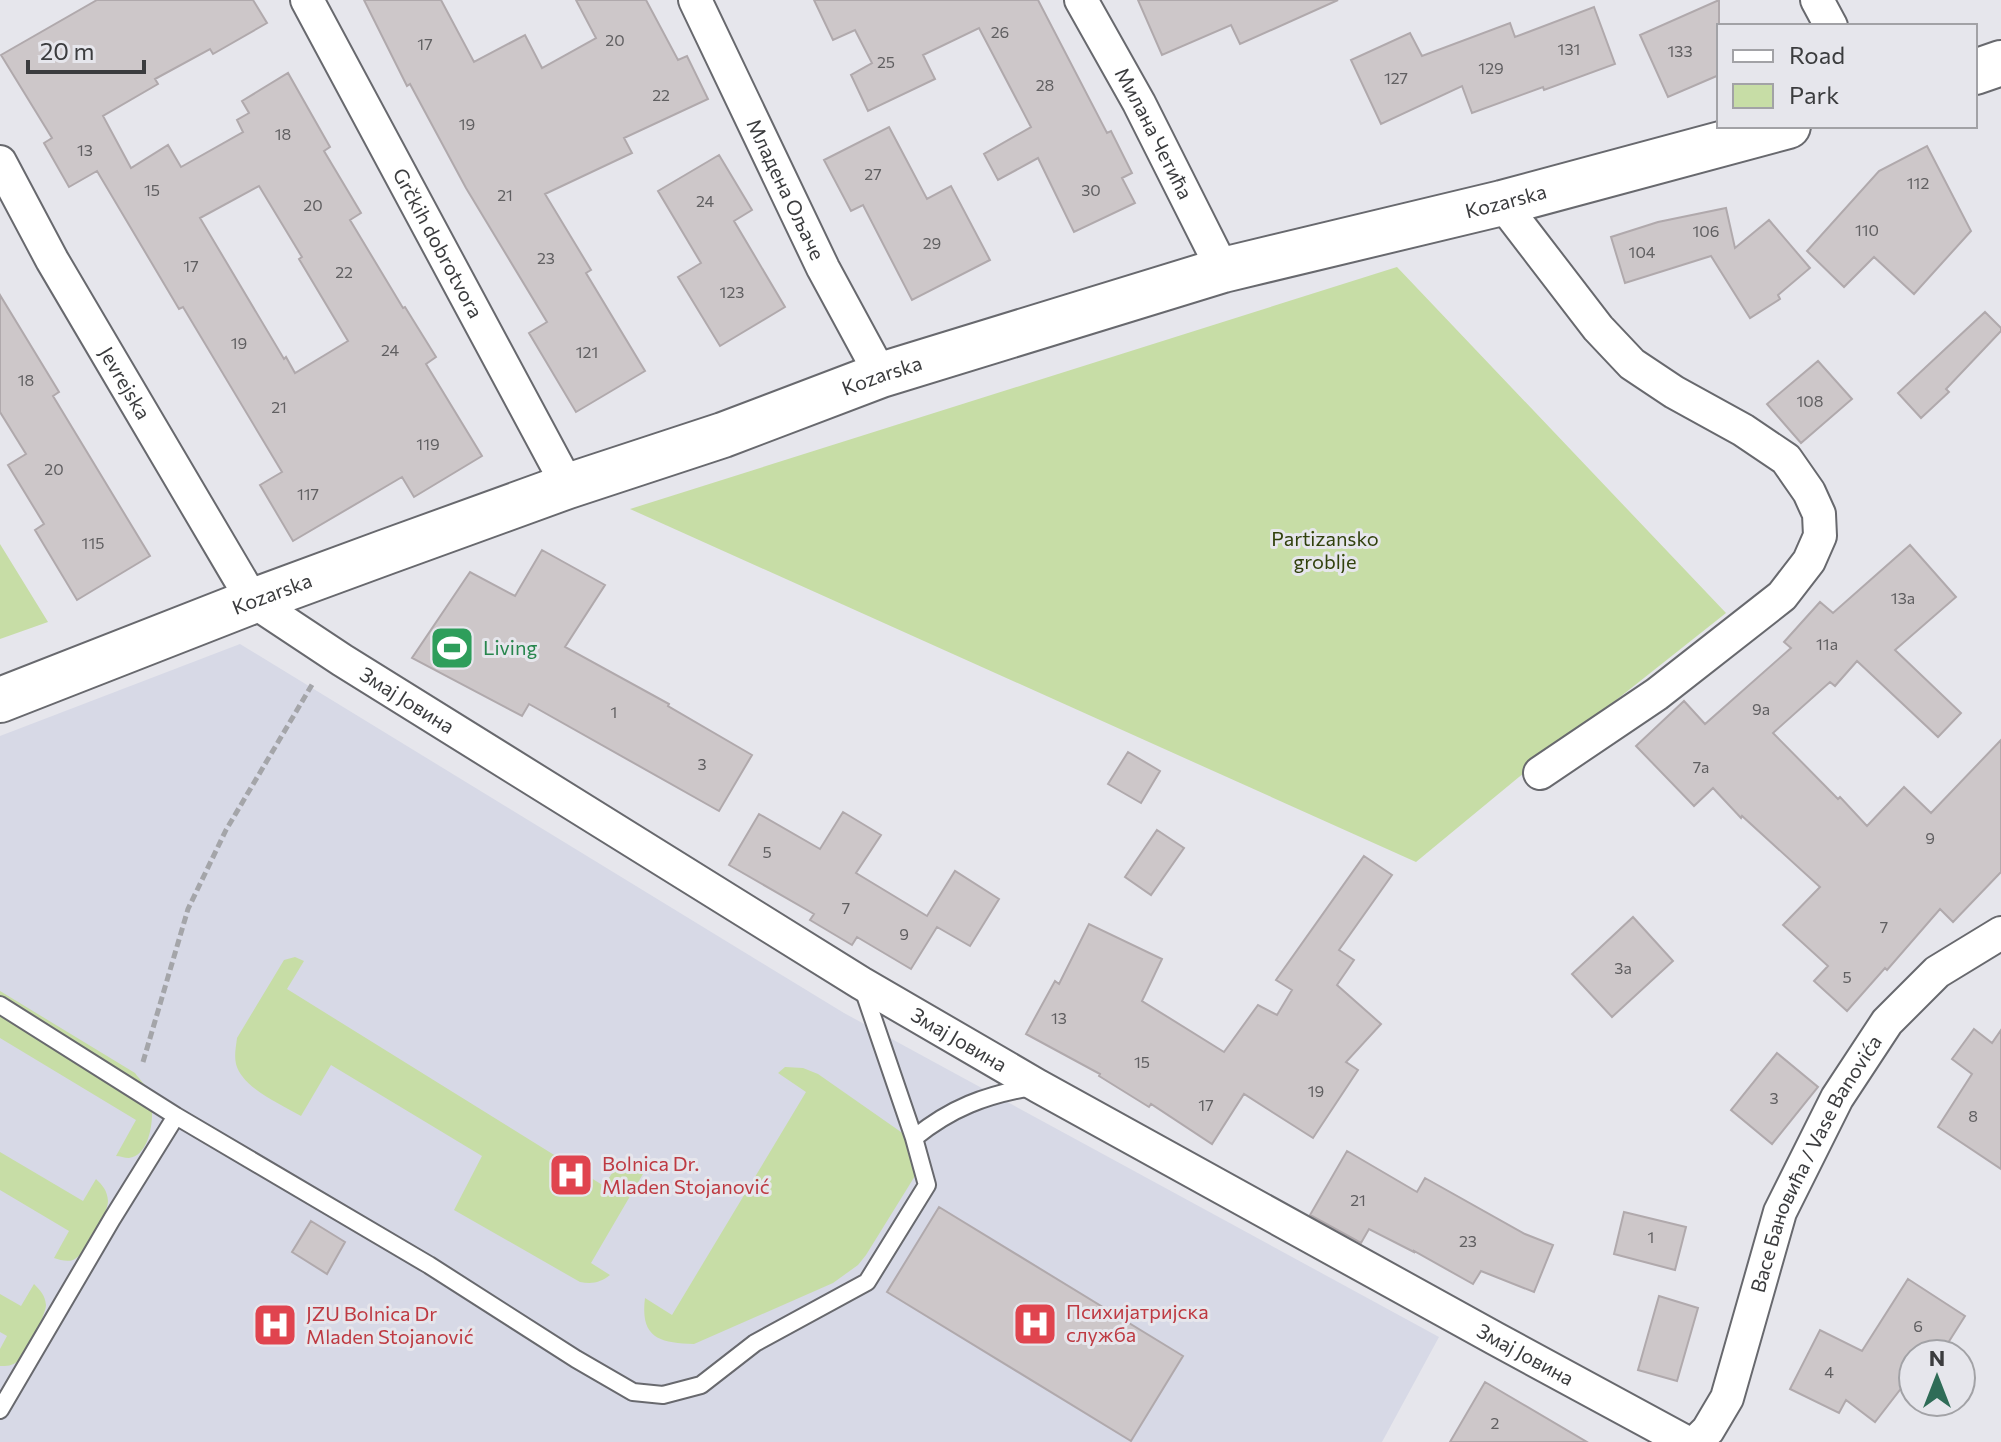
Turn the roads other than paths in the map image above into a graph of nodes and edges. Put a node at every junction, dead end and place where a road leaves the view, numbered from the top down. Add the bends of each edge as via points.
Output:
1 (307, 0) edge
2 (695, 0) edge
3 (1081, 0) edge
4 (1817, 0) edge
5 (1830, 24) edge
6 (2001, 63) edge
7 (1977, 71) edge
8 (1781, 128) edge
9 (0, 162) edge
10 (1502, 203) junction
11 (1223, 270) junction
12 (881, 375) junction
13 (568, 486) junction
14 (253, 601) junction
15 (0, 700) edge
16 (1540, 773) dead end
17 (2001, 933) edge
18 (861, 983) junction
19 (0, 1005) edge
20 (1038, 1086) junction
21 (176, 1116) junction
22 (914, 1138) junction
23 (0, 1410) edge
24 (1686, 1442) edge
25 (1696, 1442) edge

1 - 13 street, Grčkih dobrotvora
2 - 12 street, Младена Ољаче via 823,268
3 - 11 street, Милана Четића
4 - 5 street
6 - 7 street
8 - 10 street, Kozarska
9 - 14 street, Jevrejska
10 - 11 street, Kozarska
10 - 16 street via 1632,364 1786,459 1819,514 1820,536 1809,561 1782,596 1657,694
11 - 12 street, Kozarska
12 - 13 street, Kozarska
13 - 14 street, Kozarska
14 - 15 street, Kozarska
14 - 18 street, Змај Јовина
17 - 25 street, Васе Бановића / Vase Banovića via 1937,972 1887,1022 1837,1098 1780,1212 1727,1398
18 - 20 street, Змај Јовина
18 - 22 lane
19 - 21 lane
20 - 22 lane via 967,1104
20 - 24 street, Змај Јовина
21 - 22 lane via 633,1392 663,1395 701,1385 755,1343 867,1282 927,1185
21 - 23 lane

